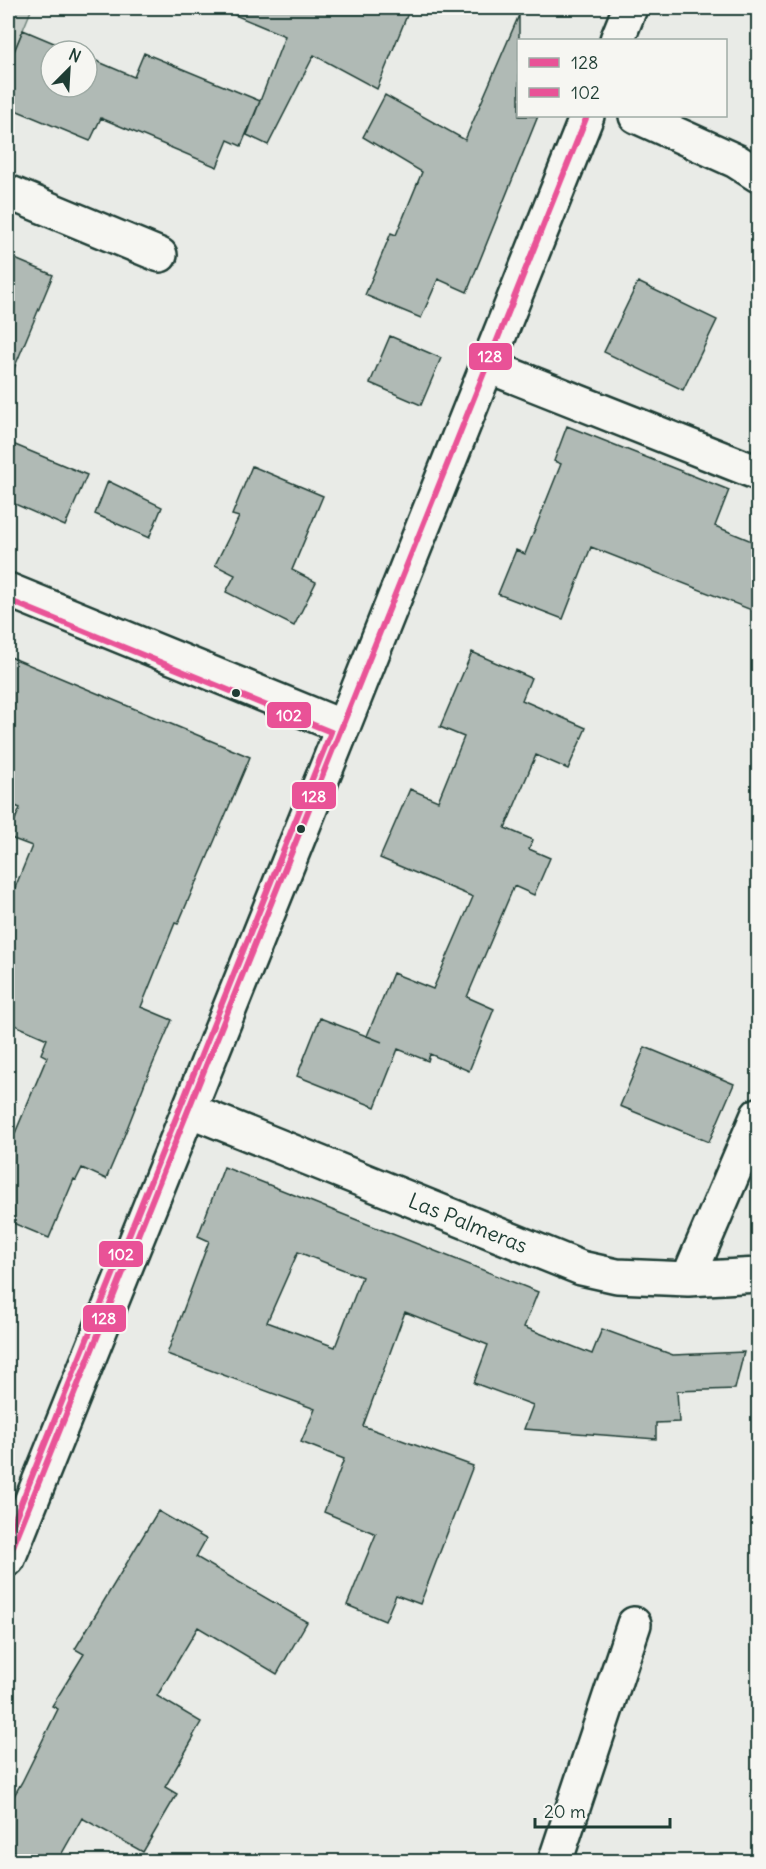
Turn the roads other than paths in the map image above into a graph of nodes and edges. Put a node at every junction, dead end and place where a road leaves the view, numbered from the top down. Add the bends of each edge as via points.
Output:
1 (630, 8) edge
2 (617, 39) edge
3 (587, 117) edge
4 (638, 117) edge
5 (759, 175) edge
6 (8, 192) edge
7 (160, 255) dead end
8 (488, 366) junction
9 (759, 473) edge
10 (8, 590) edge
11 (343, 727) junction
12 (189, 1110) junction
13 (759, 1115) edge
14 (759, 1275) edge
15 (688, 1279) junction
16 (8, 1559) edge
17 (634, 1624) dead end
18 (555, 1862) edge

1 - 2 street
3 - 8 street
4 - 5 street
6 - 7 street
8 - 9 street
8 - 11 street
10 - 11 street
11 - 12 street
12 - 15 street, Las Palmeras via 581,1269 617,1276
12 - 16 street
13 - 15 street
14 - 15 street, Las Palmeras
17 - 18 street

